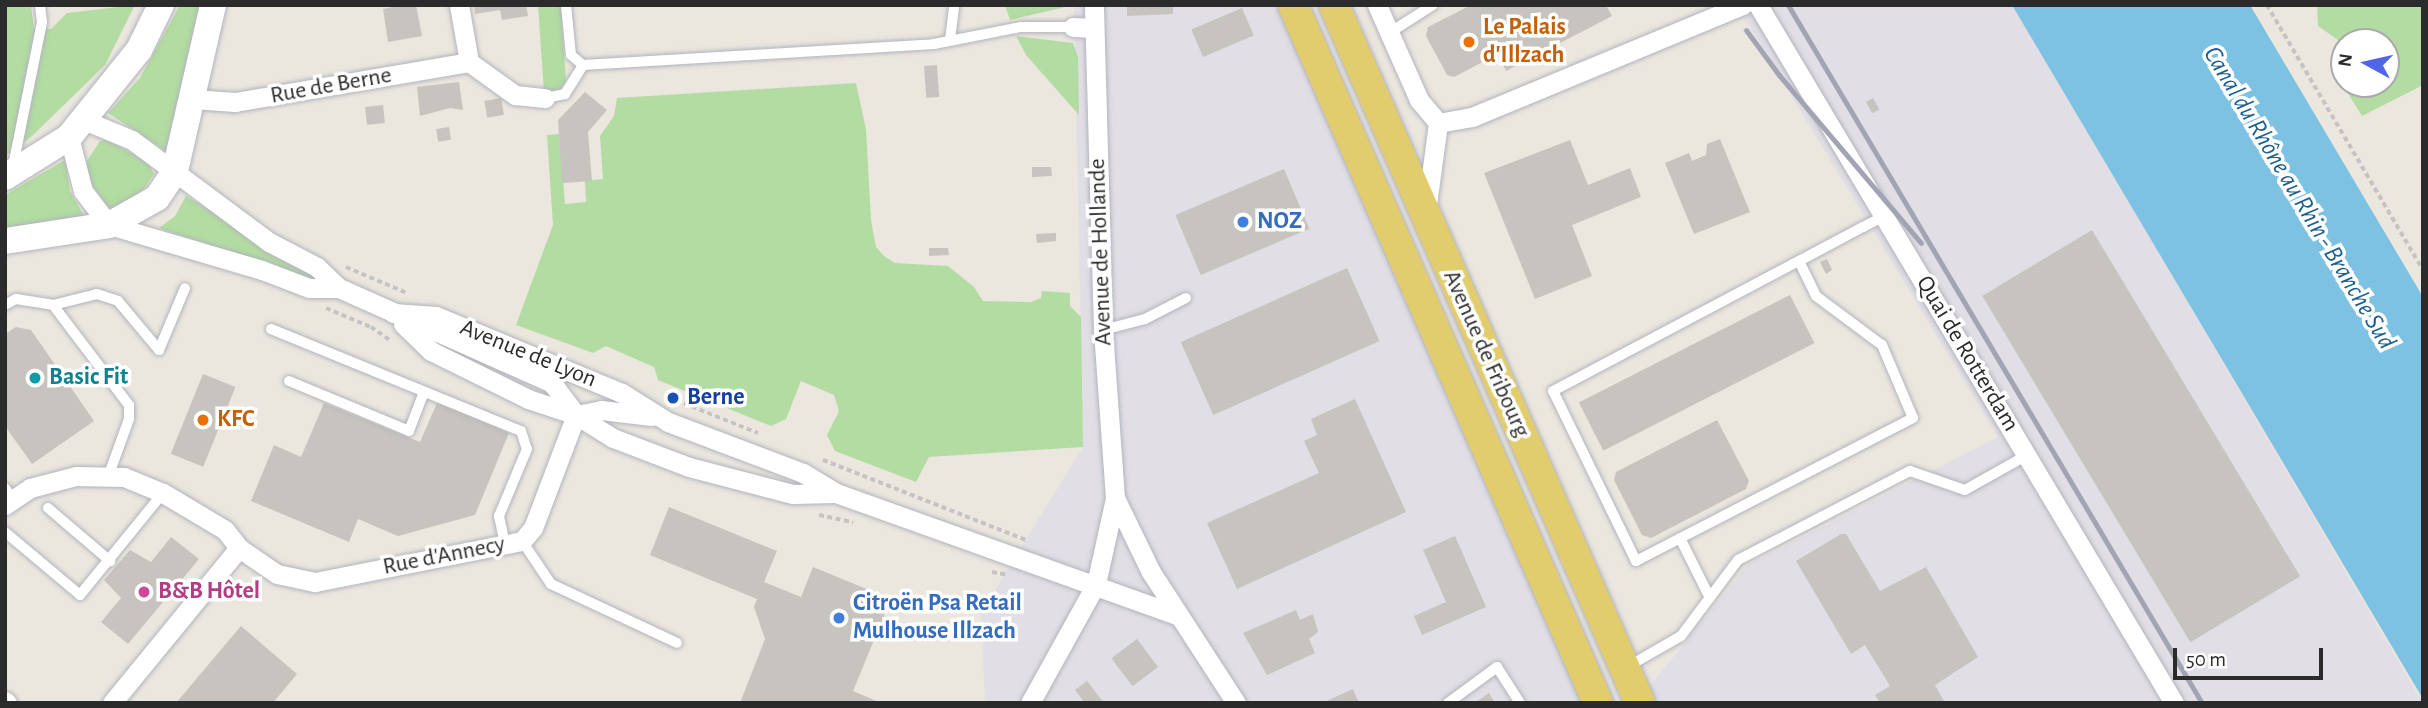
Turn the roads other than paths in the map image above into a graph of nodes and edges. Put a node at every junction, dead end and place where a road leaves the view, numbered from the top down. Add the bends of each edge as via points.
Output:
1 (40, 5) edge
2 (162, 5) edge
3 (213, 5) edge
4 (459, 5) edge
5 (566, 5) edge
6 (954, 5) edge
7 (1094, 5) edge
8 (1293, 5) edge
9 (1334, 5) edge
10 (1377, 5) edge
11 (1433, 5) edge
12 (1743, 5) edge
13 (1759, 5) edge
14 (1073, 27) joint
15 (1094, 28) junction
16 (1390, 33) junction
17 (950, 40) junction
18 (469, 62) junction
19 (583, 65) junction
20 (545, 98) joint
21 (193, 99) junction
22 (1438, 123) junction
23 (77, 128) junction
24 (175, 172) junction
25 (8, 176) edge
26 (1425, 215) junction
27 (1885, 216) junction
28 (109, 225) junction
29 (5, 242) edge
30 (1799, 261) junction
31 (185, 288) dead end
32 (339, 288) junction
33 (1186, 298) dead end
34 (5, 305) edge
35 (53, 305) junction
36 (393, 313) junction
37 (271, 329) dead end
38 (1103, 330) junction
39 (289, 381) dead end
40 (424, 392) junction
41 (576, 415) junction
42 (657, 416) junction
43 (2027, 455) junction
44 (108, 477) junction
45 (163, 493) junction
46 (836, 493) junction
47 (8, 497) edge
48 (1115, 498) junction
49 (48, 508) dead end
50 (5, 533) edge
51 (1681, 538) junction
52 (513, 542) junction
53 (239, 548) junction
54 (110, 561) junction
55 (1096, 584) junction
56 (1710, 598) junction
57 (1177, 615) junction
58 (677, 643) dead end
59 (1623, 669) junction
60 (112, 703) edge
61 (1030, 703) edge
62 (1236, 703) edge
63 (1448, 703) edge
64 (1520, 703) edge
65 (1598, 703) edge
66 (1640, 703) edge
67 (2174, 703) edge

1 - 25 lane via 40,36
2 - 23 main road via 139,50
3 - 21 main road
4 - 18 street
5 - 19 lane via 570,55
6 - 17 lane
7 - 15 street, Avenue de Hollande
8 - 65 main road, Avenue de Fribourg
9 - 26 main road, Avenue de Fribourg
10 - 16 street
11 - 16 lane
12 - 22 street via 1472,117
13 - 27 street, Quai de Rotterdam
14 - 15 street
14 - 17 lane via 1021,27
15 - 38 street, Avenue de Hollande
16 - 22 street via 1419,100
17 - 19 lane
18 - 20 street via 515,95
18 - 21 street, Rue de Berne via 235,102
19 - 20 lane via 565,94
21 - 24 main road
22 - 26 street
23 - 24 street, Avenue de Lyon via 120,132
23 - 25 main road
23 - 28 street via 83,191
24 - 28 main road via 158,198
24 - 32 street, Avenue de Lyon via 269,242 317,267
26 - 59 main road, Avenue de Fribourg
27 - 30 lane
27 - 43 street, Quai de Rotterdam
28 - 29 main road
28 - 32 street, Avenue de Lyon via 309,288
30 - 51 lane via 1816,296 1882,345 1913,418
30 - 51 lane via 1553,391 1636,561
31 - 35 lane via 159,350 118,301 97,294
32 - 36 street, Avenue de Lyon
33 - 38 lane via 1144,319
34 - 35 lane via 16,299
35 - 44 lane via 129,405 129,419
36 - 41 street, Avenue de Lyon via 431,351 528,399
36 - 42 street, Avenue de Lyon via 436,316 622,393
37 - 40 lane
38 - 48 street, Avenue de Hollande
39 - 40 lane via 409,430
40 - 52 lane via 521,431 527,449 499,516
41 - 42 street, Avenue de Lyon via 601,410
41 - 46 street, Avenue de Lyon via 613,438 689,467 793,494
41 - 52 street, Rue d'Annecy via 533,528
42 - 46 street, Avenue de Lyon via 729,448 803,473
43 - 56 lane via 1965,491 1910,471 1738,560
43 - 67 street, Quai de Rotterdam
44 - 45 street, Rue d'Annecy via 124,477
44 - 47 street, Rue d'Annecy via 76,475
45 - 53 street, Rue d'Annecy via 225,530
45 - 54 lane
46 - 55 street, Avenue de Lyon
48 - 55 street, Avenue de Hollande
48 - 57 street, Avenue de Hollande
49 - 54 lane
50 - 54 lane via 80,595
51 - 56 lane
52 - 53 street, Rue d'Annecy via 315,582 277,573
52 - 58 lane via 551,584
53 - 60 street
55 - 57 street
55 - 61 street, Avenue de Hollande
56 - 59 lane via 1681,636
57 - 62 street, Avenue de Hollande
59 - 66 main road, Avenue de Fribourg
63 - 64 lane via 1497,667

